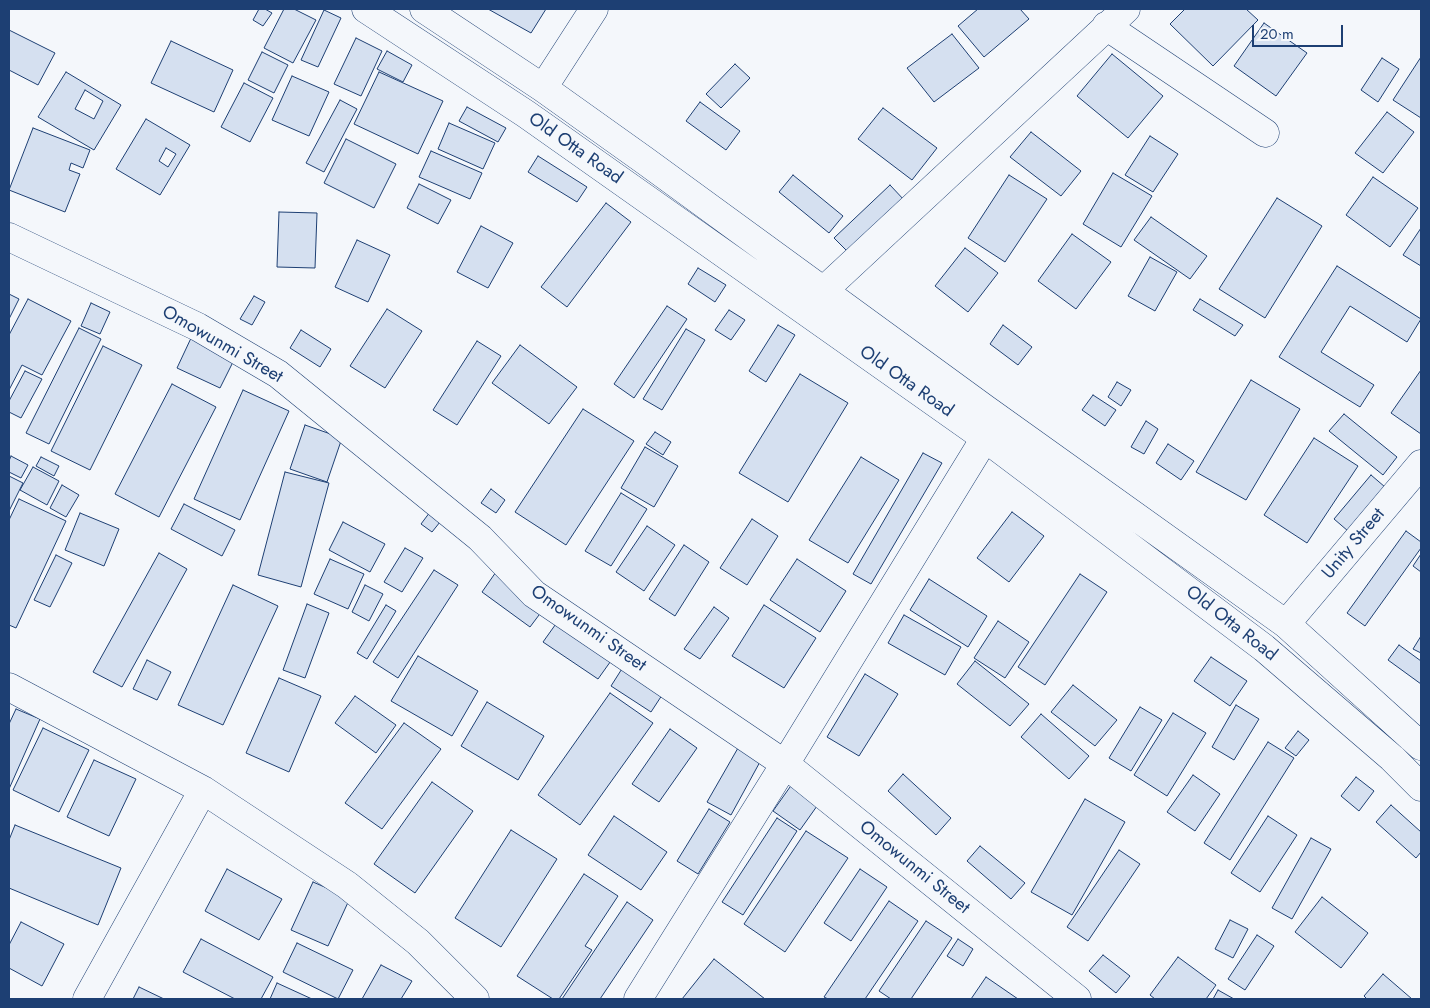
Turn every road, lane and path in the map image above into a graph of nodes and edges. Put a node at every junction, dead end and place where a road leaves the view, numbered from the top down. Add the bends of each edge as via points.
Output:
1 (366, 9) edge
2 (424, 9) edge
3 (594, 9) edge
4 (1116, 18) edge
5 (543, 88) junction
6 (1265, 133) dead end
7 (9, 237) edge
8 (824, 290) junction
9 (985, 438) junction
10 (1421, 464) edge
11 (1286, 624) junction
12 (9, 687) edge
13 (1421, 746) edge
14 (786, 764) junction
15 (1421, 788) edge
16 (203, 790) junction
17 (87, 999) edge
18 (475, 999) edge
19 (638, 999) edge
20 (1077, 999) edge

1 - 9 street, Old Otta Road via 533,120
2 - 5 street, Old Otta Road
3 - 5 street
4 - 6 street
4 - 8 street
5 - 8 street, Old Otta Road
7 - 14 street, Omowunmi Street via 198,327 278,374 480,538 534,594
8 - 11 street, Old Otta Road
9 - 14 street
9 - 15 street, Old Otta Road via 1264,648 1392,758
10 - 11 street, Unity Street
11 - 13 street, Old Otta Road
12 - 16 street
14 - 19 street
14 - 20 street, Omowunmi Street
16 - 17 street
16 - 18 street via 347,885 418,942

